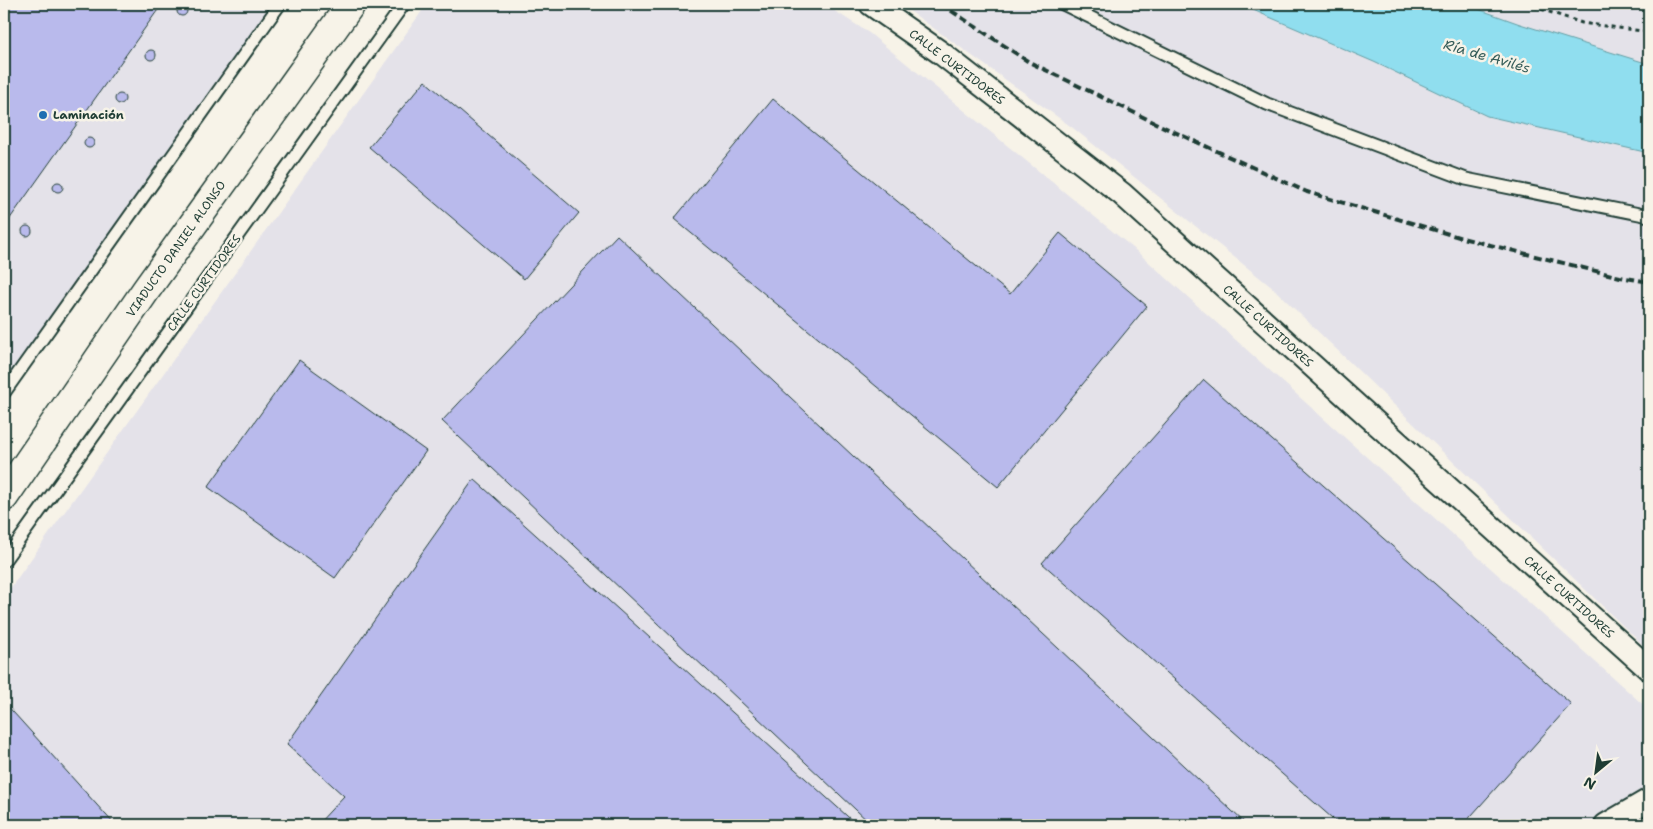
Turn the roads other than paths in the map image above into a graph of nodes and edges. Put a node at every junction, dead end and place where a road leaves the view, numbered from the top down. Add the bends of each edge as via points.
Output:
1 (280, 4) edge
2 (351, 4) edge
3 (404, 4) edge
4 (871, 4) edge
5 (1063, 4) edge
6 (1649, 216) edge
7 (4, 394) edge
8 (4, 497) edge
9 (4, 561) edge
10 (1649, 668) edge
11 (1649, 800) edge
12 (1606, 825) edge

1 - 7 lane
2 - 8 main road, VIADUCTO DANIEL ALONSO
3 - 9 lane, CALLE CURTIDORES
4 - 10 street, CALLE CURTIDORES via 941,52 1122,194
5 - 6 lane via 1267,104 1466,179
11 - 12 street

